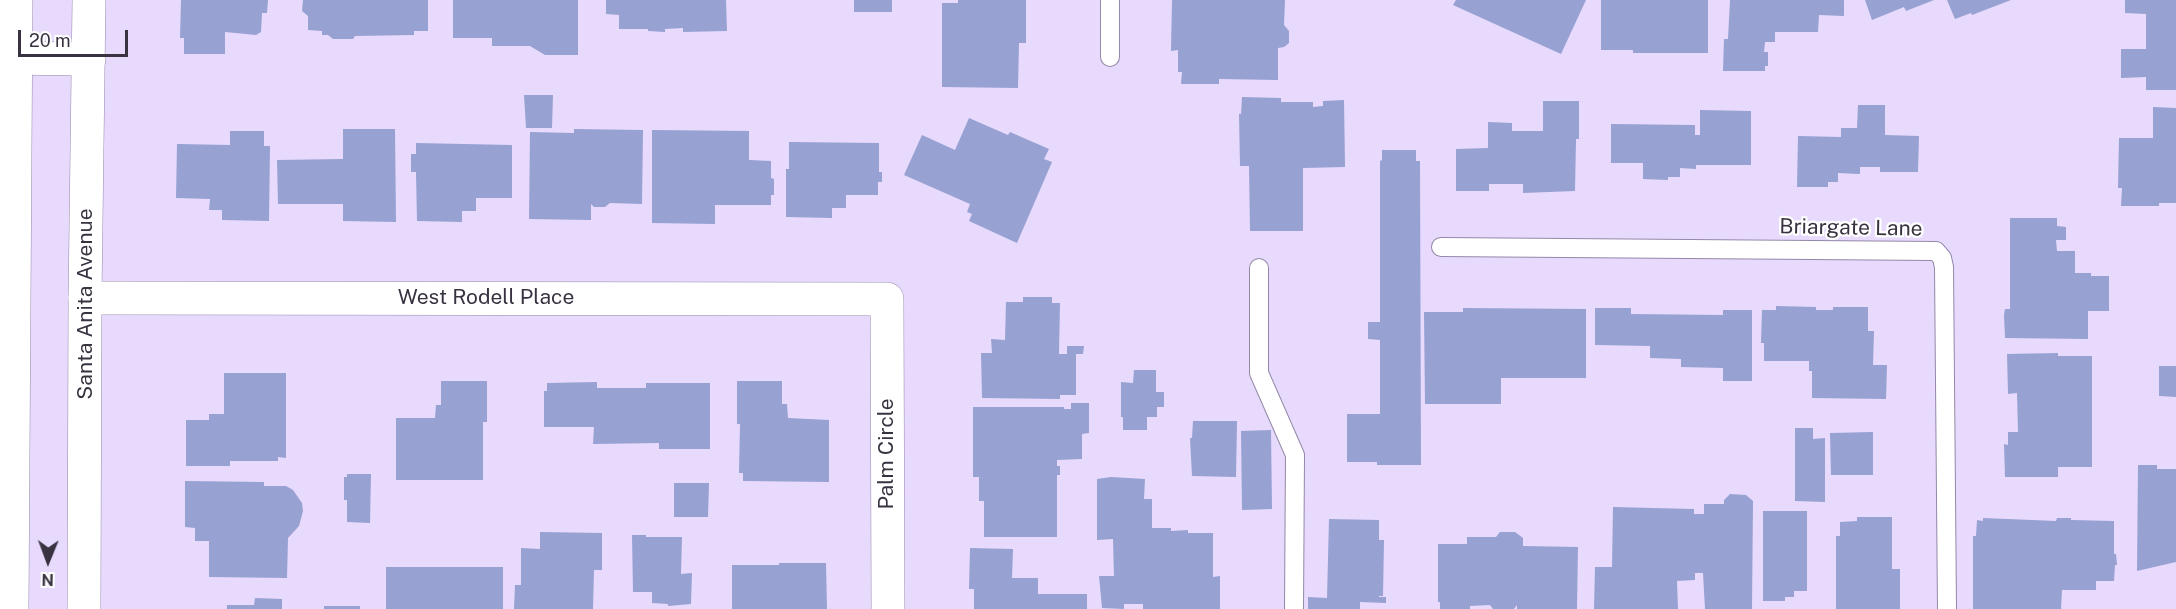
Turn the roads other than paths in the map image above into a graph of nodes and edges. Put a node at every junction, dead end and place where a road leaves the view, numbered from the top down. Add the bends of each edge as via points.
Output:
1 (16, 0) edge
2 (89, 0) edge
3 (1110, 0) edge
4 (1110, 57) dead end
5 (8, 58) edge
6 (89, 58) junction
7 (1441, 247) dead end
8 (1259, 268) dead end
9 (85, 298) junction
10 (887, 299) joint
11 (12, 609) edge
12 (84, 609) edge
13 (888, 609) edge
14 (1294, 609) edge
15 (1947, 609) edge

1 - 5 main road
2 - 6 main road, Santa Anita Avenue
3 - 4 lane
5 - 6 main road
5 - 11 main road
6 - 9 main road, Santa Anita Avenue
7 - 15 lane, Briargate Lane via 1935,251 1944,267
8 - 14 lane via 1259,373 1295,455
9 - 10 main road, West Rodell Place
9 - 12 main road, Santa Anita Avenue
10 - 13 main road, Palm Circle

